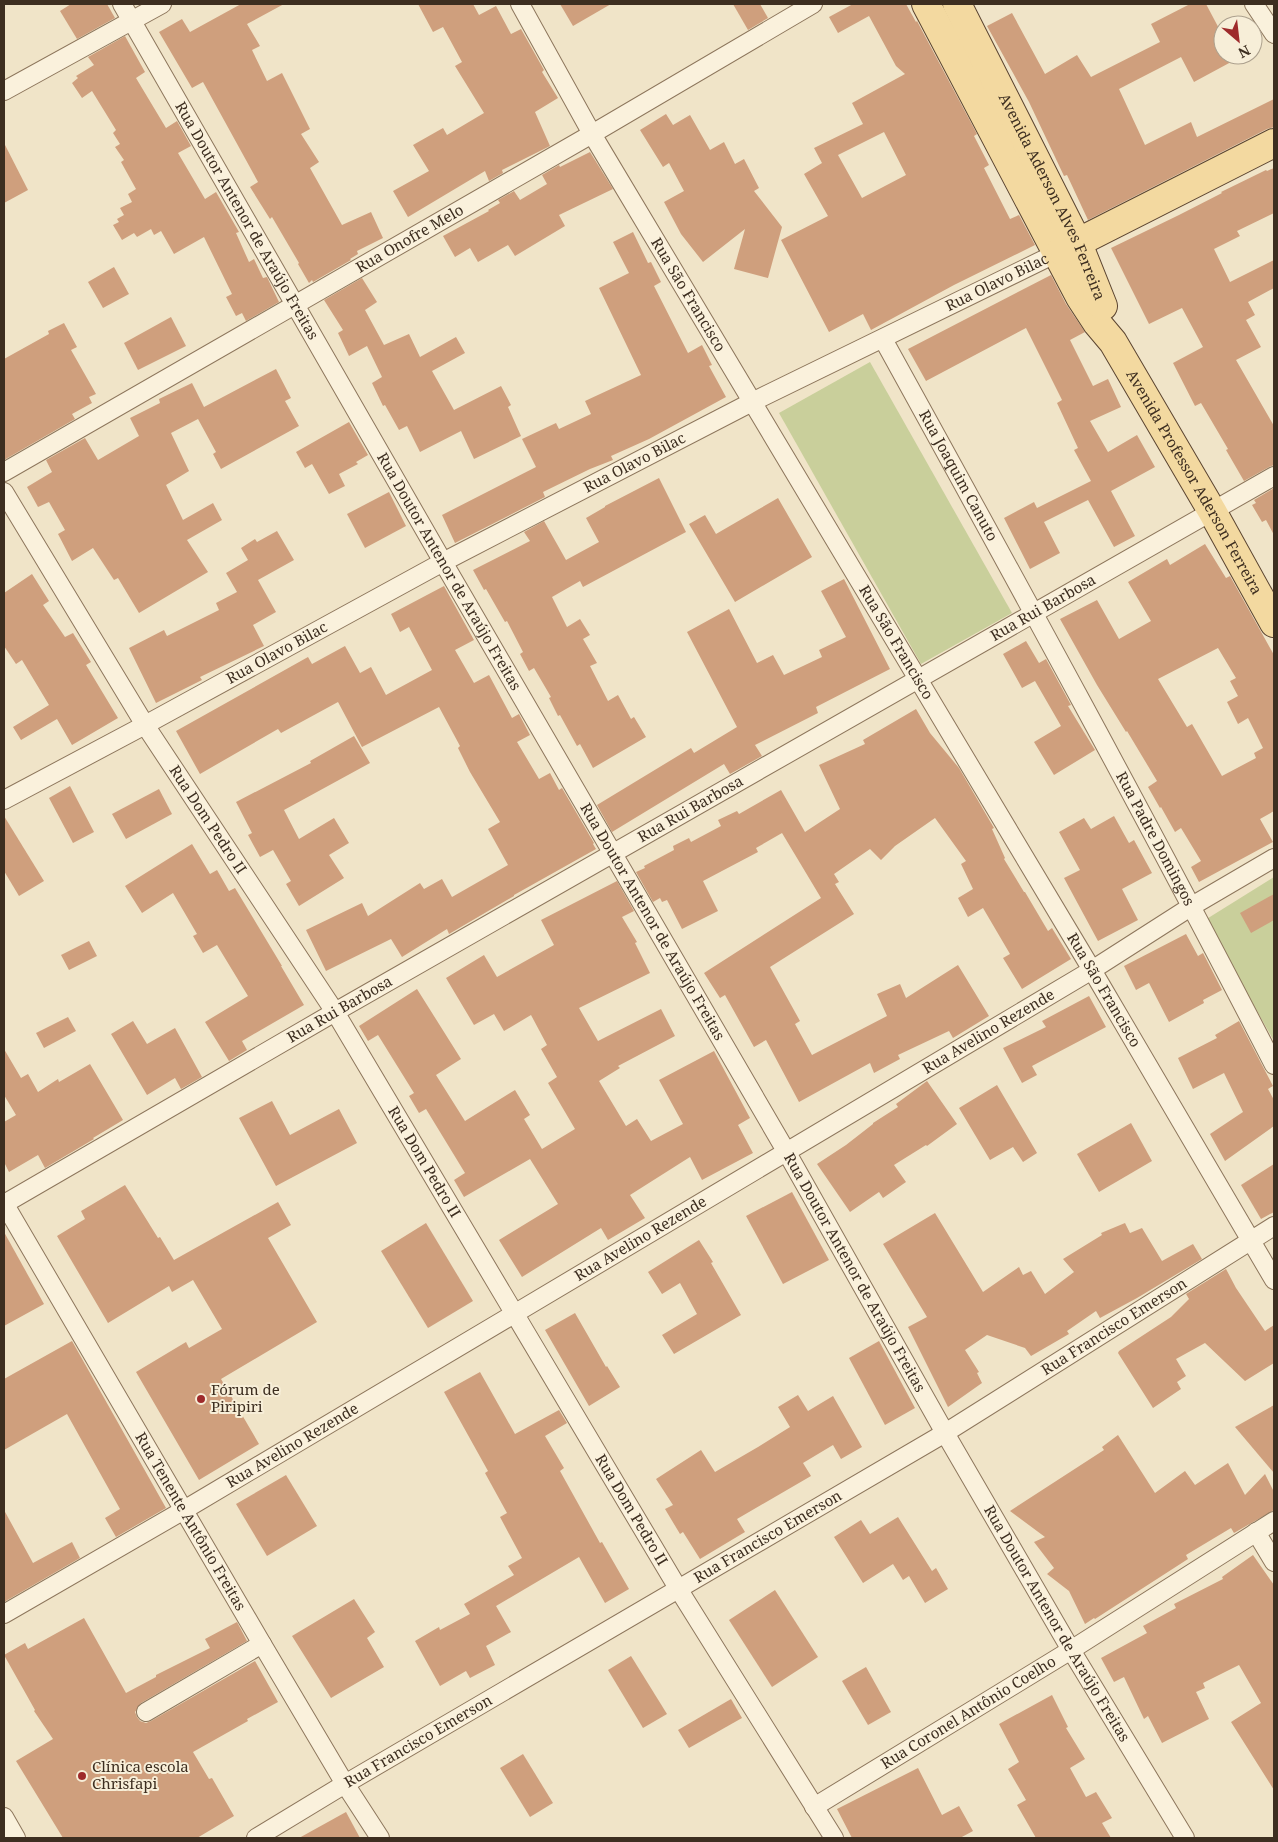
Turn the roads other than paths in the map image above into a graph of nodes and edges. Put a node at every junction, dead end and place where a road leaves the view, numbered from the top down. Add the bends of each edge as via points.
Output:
1 (122, 4) edge
2 (162, 4) edge
3 (520, 4) edge
4 (813, 4) edge
5 (926, 4) edge
6 (956, 4) edge
7 (1254, 4) edge
8 (132, 21) junction
9 (1274, 34) edge
10 (4, 91) edge
11 (592, 134) junction
12 (1274, 143) edge
13 (1067, 247) junction
14 (295, 303) junction
15 (883, 339) junction
16 (1113, 342) joint
17 (752, 402) junction
18 (4, 472) edge
19 (1274, 476) edge
20 (4, 492) edge
21 (1212, 511) junction
22 (444, 562) junction
23 (1034, 613) junction
24 (1274, 623) edge
25 (918, 680) junction
26 (145, 725) junction
27 (4, 800) edge
28 (614, 854) junction
29 (1274, 858) edge
30 (1192, 906) junction
31 (1092, 970) junction
32 (335, 1012) junction
33 (1274, 1064) edge
34 (786, 1151) junction
35 (4, 1204) edge
36 (1274, 1226) edge
37 (1251, 1240) junction
38 (1274, 1280) edge
39 (514, 1314) junction
40 (945, 1433) junction
41 (184, 1510) junction
42 (1274, 1521) edge
43 (1256, 1532) junction
44 (1274, 1562) edge
45 (679, 1590) junction
46 (4, 1614) edge
47 (262, 1644) junction
48 (1070, 1650) junction
49 (146, 1712) dead end
50 (345, 1784) junction
51 (814, 1807) junction
52 (4, 1817) edge
53 (16, 1838) edge
54 (256, 1838) edge
55 (380, 1838) edge
56 (834, 1838) edge
57 (1185, 1838) edge

1 - 8 street, Rua Doutor Antenor de Araújo Freitas
2 - 8 street
3 - 11 street, Rua São Francisco
4 - 11 street, Rua Onofre Melo
5 - 13 main road, Avenida Aderson Alves Ferreira via 1036,210
6 - 13 main road, Avenida Aderson Alves Ferreira
7 - 9 street
8 - 10 street
8 - 14 street, Rua Doutor Antenor de Araújo Freitas
11 - 14 street, Rua Onofre Melo
11 - 17 street, Rua São Francisco
12 - 13 main road, Rua Olavo Bilac
13 - 15 street, Rua Olavo Bilac
13 - 16 main road, Avenida Aderson Alves Ferreira via 1102,305
14 - 18 street, Rua Onofre Melo
14 - 22 street, Rua Doutor Antenor de Araújo Freitas
15 - 17 street, Rua Olavo Bilac
15 - 23 street, Rua Joaquim Canuto
16 - 21 main road, Avenida Professor Aderson Ferreira
17 - 22 street, Rua Olavo Bilac
17 - 25 street, Rua São Francisco
19 - 21 street, Rua Rui Barbosa
20 - 26 street, Rua Dom Pedro II
21 - 23 street, Rua Rui Barbosa
21 - 24 main road, Avenida Professor Aderson Ferreira
22 - 26 street, Rua Olavo Bilac
22 - 28 street, Rua Doutor Antenor de Araújo Freitas
23 - 25 street, Rua Rui Barbosa
23 - 30 street, Rua Padre Domingos
25 - 28 street, Rua Rui Barbosa
25 - 31 street, Rua São Francisco
26 - 27 street, Rua Olavo Bilac
26 - 32 street, Rua Dom Pedro II
28 - 32 street, Rua Rui Barbosa
28 - 34 street, Rua Doutor Antenor de Araújo Freitas
29 - 30 street, Rua Avelino Rezende
30 - 31 street, Rua Avelino Rezende
30 - 33 street, Rua Padre Domingos
31 - 34 street, Rua Avelino Rezende
31 - 37 street, Rua São Francisco
32 - 35 street, Rua Rui Barbosa
32 - 39 street, Rua Dom Pedro II
34 - 39 street, Rua Avelino Rezende
34 - 40 street, Rua Doutor Antenor de Araújo Freitas
35 - 41 street, Rua Tenente Antônio Freitas
36 - 37 street, Rua Francisco Emerson
37 - 38 street, Rua São Francisco
37 - 40 street, Rua Francisco Emerson
39 - 41 street, Rua Avelino Rezende
39 - 45 street, Rua Dom Pedro II
40 - 45 street, Rua Francisco Emerson
40 - 48 street, Rua Doutor Antenor de Araújo Freitas
41 - 46 street, Rua Avelino Rezende
41 - 47 street, Rua Tenente Antônio Freitas
42 - 43 street, Rua Coronel Antônio Coelho
43 - 44 street
43 - 48 street, Rua Coronel Antônio Coelho
45 - 50 street, Rua Francisco Emerson
45 - 51 street, Rua Dom Pedro II
47 - 49 street
47 - 50 street, Rua Tenente Antônio Freitas
48 - 51 street, Rua Coronel Antônio Coelho
48 - 57 street, Rua Doutor Antenor de Araújo Freitas
50 - 54 street, Rua Francisco Emerson
50 - 55 street, Rua Tenente Antônio Freitas
51 - 56 street, Rua Dom Pedro II
52 - 53 street

